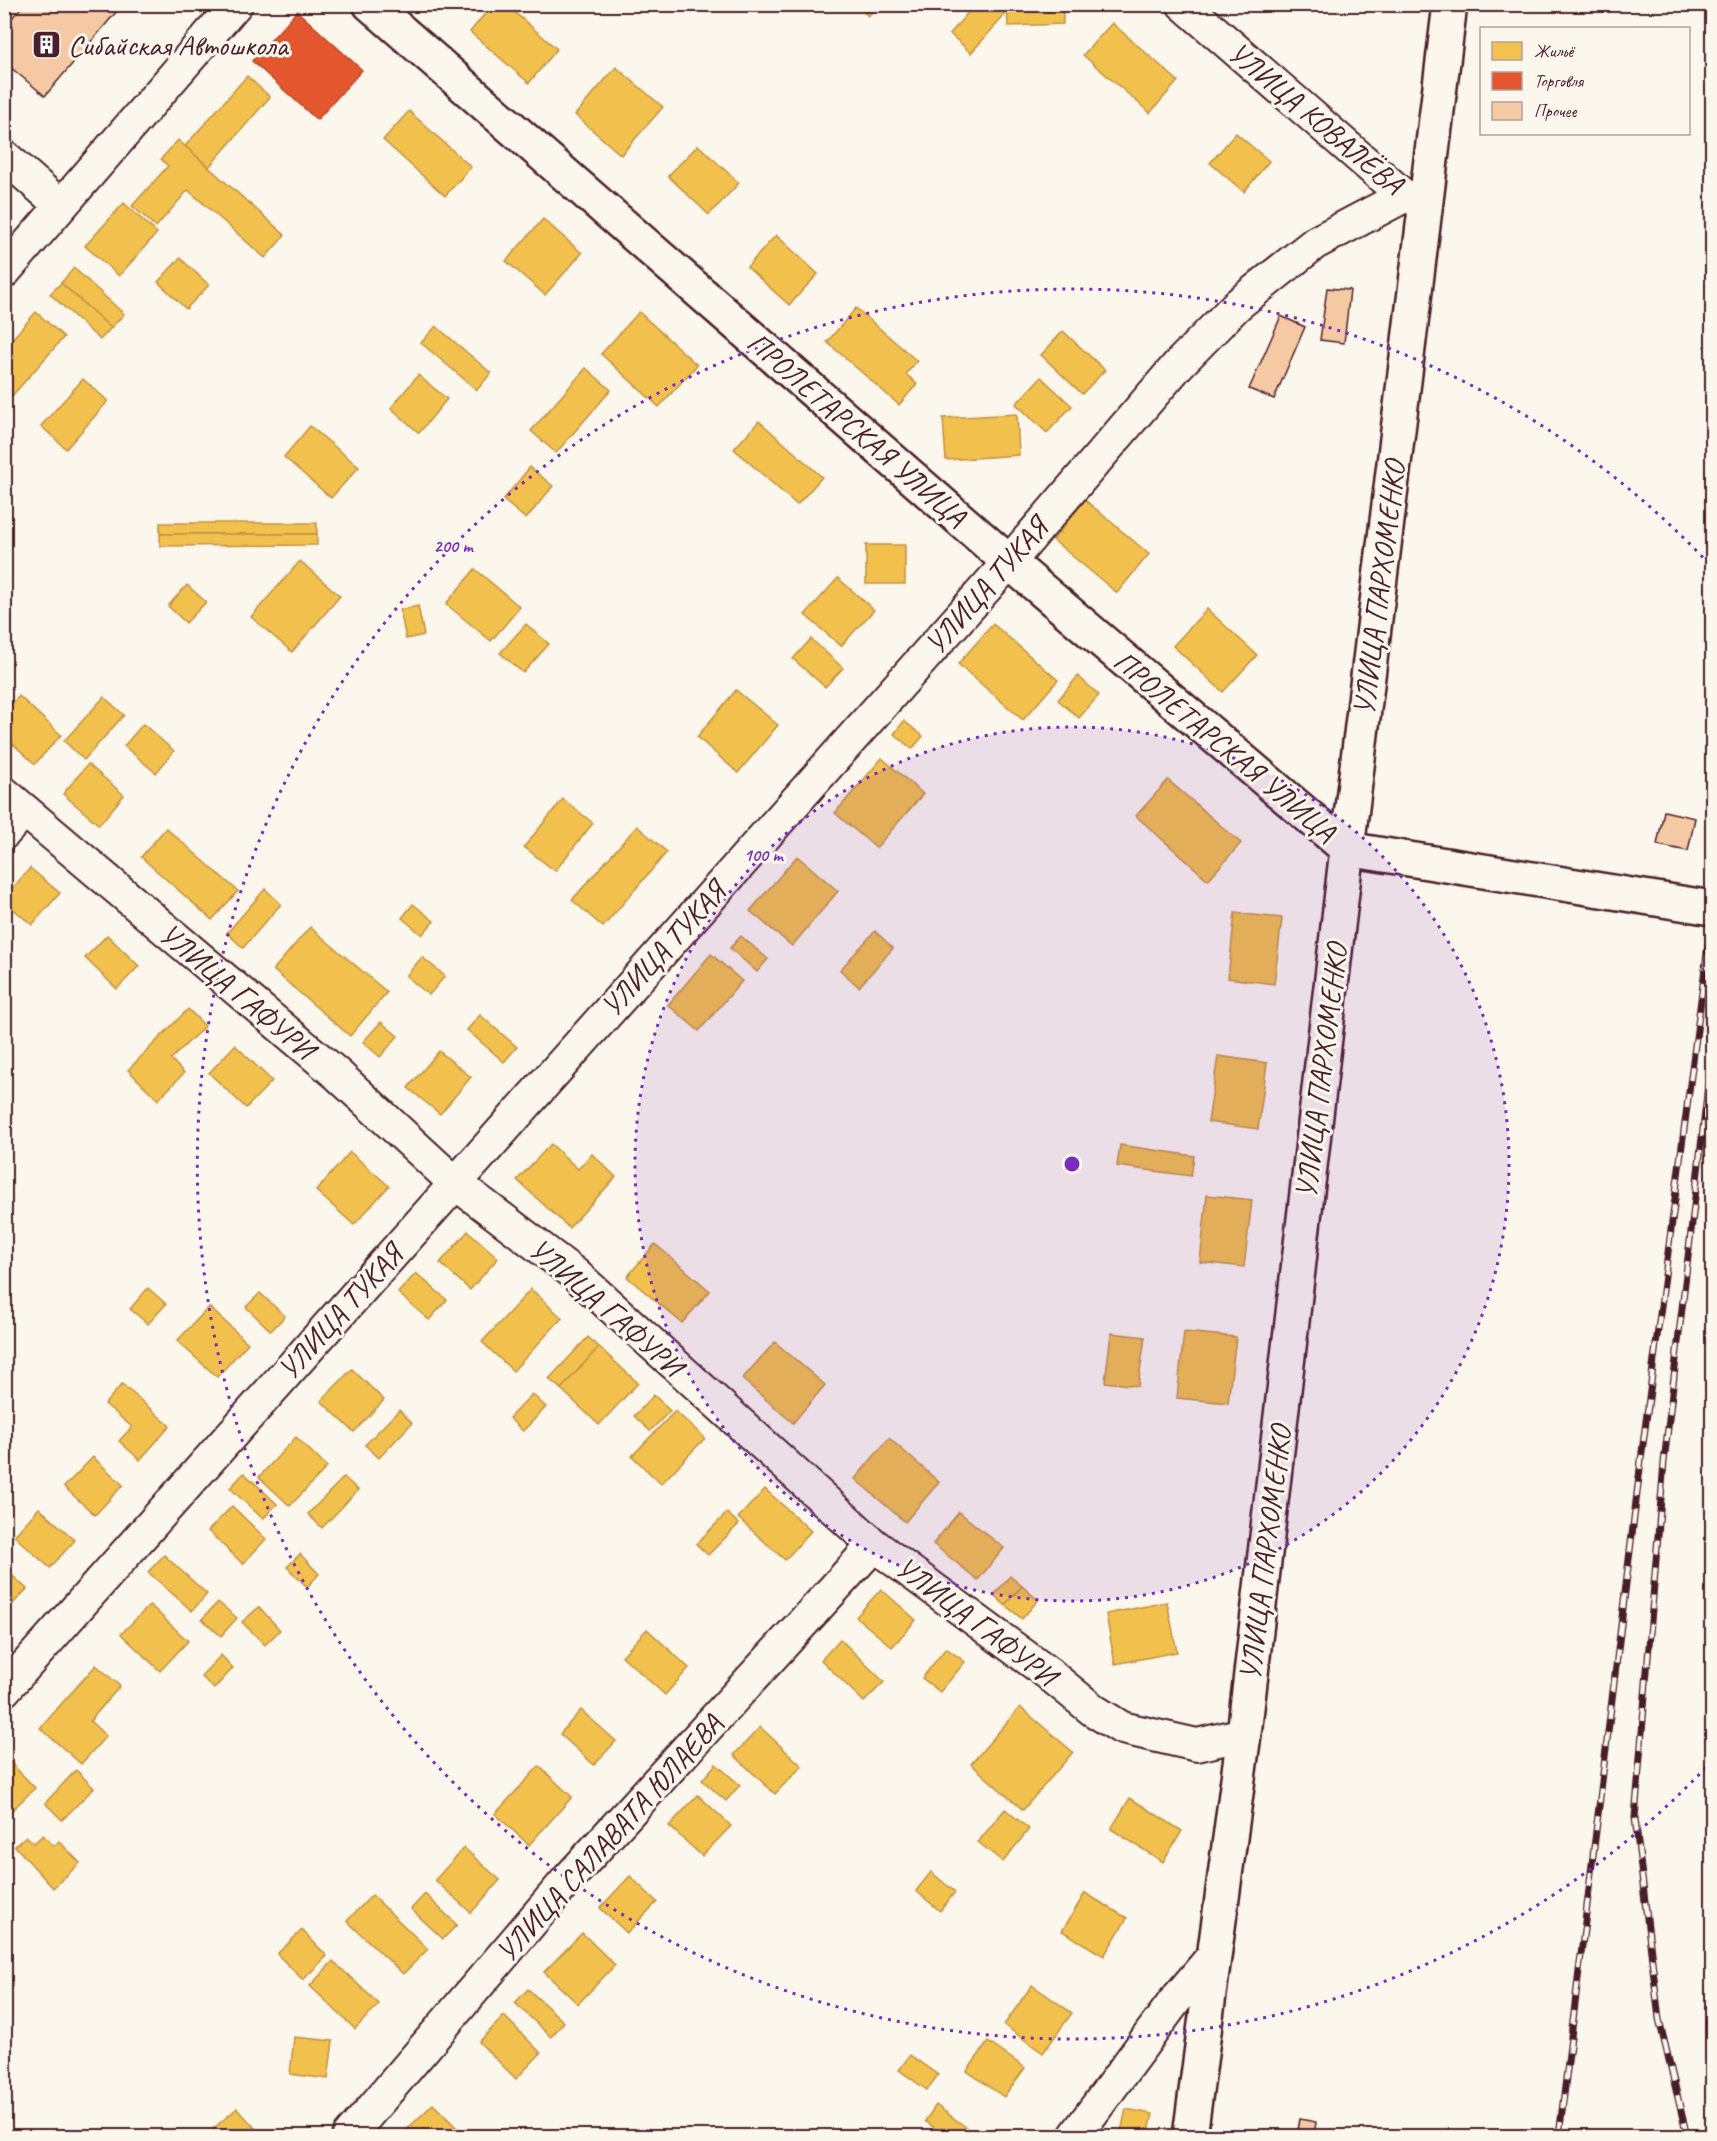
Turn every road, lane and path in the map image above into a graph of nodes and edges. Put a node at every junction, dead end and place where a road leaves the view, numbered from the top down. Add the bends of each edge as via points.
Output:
1 (236, 4) edge
2 (369, 4) edge
3 (1183, 4) edge
4 (1450, 4) edge
5 (4, 156) edge
6 (1415, 199) junction
7 (60, 205) junction
8 (4, 272) edge
9 (1009, 562) junction
10 (11, 812) edge
11 (1347, 849) junction
12 (1713, 908) edge
13 (455, 1183) junction
14 (874, 1545) junction
15 (4, 1690) edge
16 (1244, 1734) junction
17 (1213, 1956) junction
18 (350, 2136) edge
19 (1075, 2136) edge
20 (1190, 2136) edge

1 - 7 street
2 - 9 main road, ПРОЛЕТАРСКАЯ УЛИЦА
3 - 6 street, УЛИЦА КОВАЛЁВА
4 - 6 main road, УЛИЦА ПАРХОМЕНКО
5 - 7 street
6 - 9 street, УЛИЦА ТУКАЯ via 1315,243 1237,305 1135,412
6 - 11 main road, УЛИЦА ПАРХОМЕНКО
7 - 8 street
9 - 11 main road, ПРОЛЕТАРСКАЯ УЛИЦА
9 - 13 street, УЛИЦА ТУКАЯ
10 - 13 street, УЛИЦА ГАФУРИ via 338,1075
11 - 12 main road
11 - 16 main road, УЛИЦА ПАРХОМЕНКО
13 - 14 street, УЛИЦА ГАФУРИ via 575,1274
13 - 15 street, УЛИЦА ТУКАЯ
14 - 16 street, УЛИЦА ГАФУРИ via 1122,1728 1197,1745
14 - 18 street, УЛИЦА САЛАВАТА ЮЛАЕВА via 569,1878
16 - 17 main road, УЛИЦА ПАРХОМЕНКО
17 - 19 street
17 - 20 main road, УЛИЦА ПАРХОМЕНКО

